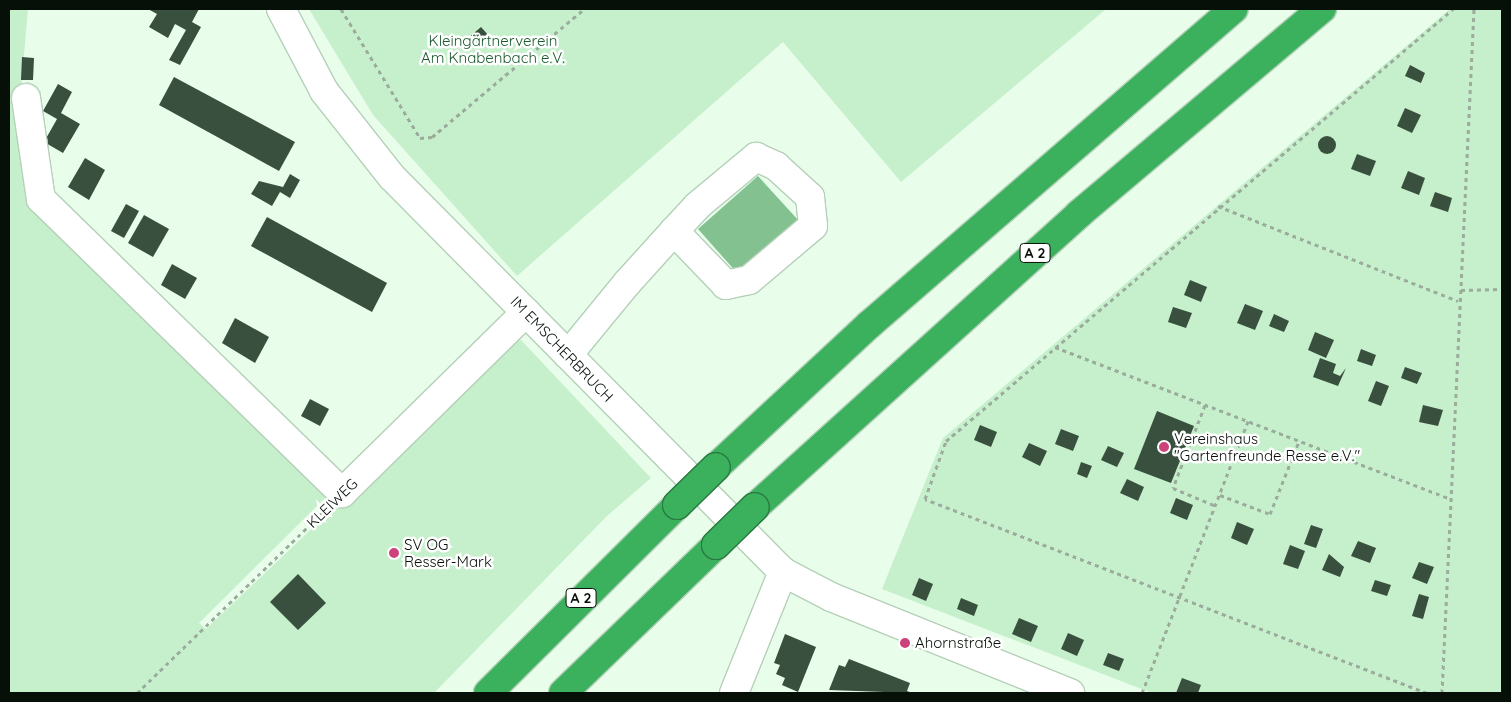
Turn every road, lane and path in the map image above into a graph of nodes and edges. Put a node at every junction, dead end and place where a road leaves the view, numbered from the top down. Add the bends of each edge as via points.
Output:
1 (281, 9) edge
2 (341, 9) edge
3 (584, 9) edge
4 (1234, 9) edge
5 (1322, 9) edge
6 (1453, 9) edge
7 (1474, 9) edge
8 (26, 98) dead end
9 (1218, 206) junction
10 (674, 231) junction
11 (1461, 290) junction
12 (1502, 290) edge
13 (1458, 301) junction
14 (526, 312) junction
15 (1055, 347) junction
16 (568, 356) junction
17 (1205, 405) junction
18 (1248, 421) junction
19 (1299, 441) junction
20 (342, 493) junction
21 (1220, 495) junction
22 (1450, 499) junction
23 (1216, 506) junction
24 (783, 572) junction
25 (1180, 599) junction
26 (137, 693) edge
27 (488, 693) edge
28 (563, 693) edge
29 (734, 693) edge
30 (1070, 693) edge
31 (1142, 693) edge
32 (1428, 693) edge
33 (1442, 693) edge

1 - 14 street, IM EMSCHERBRUCH via 324,91 358,136 392,177
2 - 3 path via 420,138 432,137
4 - 27 highway, A 2, bridge via 885,311 716,467
5 - 28 highway, A 2, bridge via 1079,214 755,507
6 - 9 path
7 - 11 path
8 - 20 street via 41,199
9 - 13 path
9 - 15 path
10 - 10 street via 756,156 776,166 810,197 813,226 749,280 726,285
10 - 16 street
11 - 12 path
11 - 13 path
13 - 22 path
14 - 16 street, IM EMSCHERBRUCH
14 - 20 street, KLEIWEG
15 - 17 path
15 - 25 path via 946,441 925,499
16 - 24 street, IM EMSCHERBRUCH
17 - 18 path
17 - 23 path via 1173,488
18 - 19 path
18 - 21 path
19 - 21 path via 1270,514
19 - 22 path
20 - 26 path, KLEIWEG
21 - 23 path
22 - 33 path
23 - 25 path
24 - 29 street
24 - 30 street via 831,597
25 - 31 path
25 - 32 path

